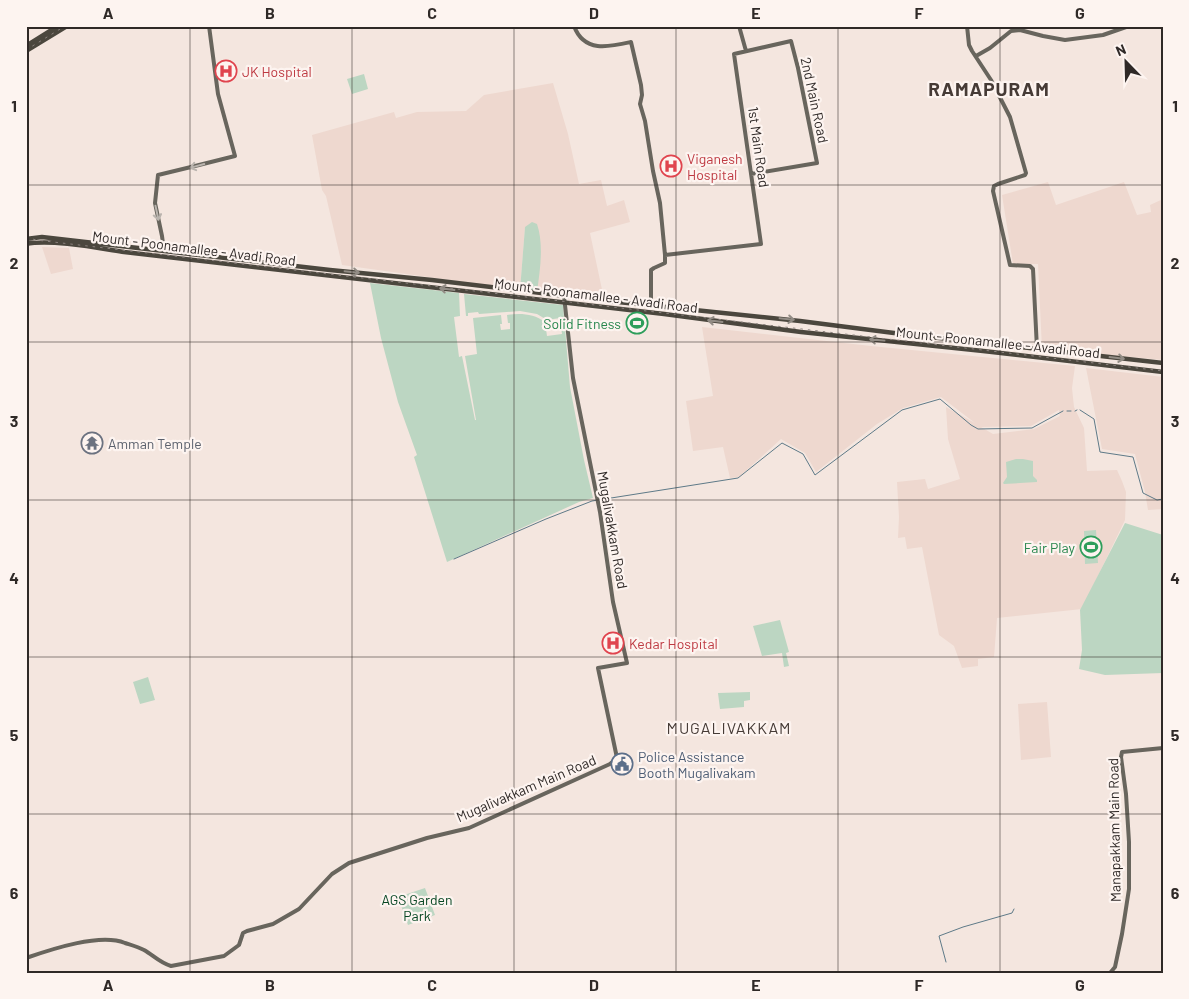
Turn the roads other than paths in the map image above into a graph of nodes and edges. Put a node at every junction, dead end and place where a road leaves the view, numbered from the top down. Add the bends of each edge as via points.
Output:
1 (58, 26) edge
2 (67, 26) edge
3 (209, 26) edge
4 (574, 26) edge
5 (739, 26) edge
6 (967, 26) edge
7 (1129, 26) edge
8 (26, 46) edge
9 (26, 51) edge
10 (746, 51) junction
11 (976, 56) junction
12 (751, 174) junction
13 (26, 239) edge
14 (26, 244) edge
15 (91, 245) junction
16 (161, 252) junction
17 (665, 255) junction
18 (190, 257) junction
19 (469, 284) junction
20 (468, 292) junction
21 (564, 296) junction
22 (565, 303) junction
23 (638, 304) junction
24 (651, 305) junction
25 (637, 311) junction
26 (1037, 349) junction
27 (1163, 363) edge
28 (1163, 372) edge
29 (614, 743) joint
30 (1163, 748) edge
31 (26, 958) edge
32 (1110, 973) edge

1 - 8 main road
2 - 9 main road
3 -> 16 street via 218,94 235,156 158,175 155,203 162,236
4 - 17 street via 578,36 598,47 631,42 642,85 640,104 661,209
5 - 10 street
6 - 11 street via 970,45
7 - 11 street via 1103,35 1065,40 1011,31
10 - 12 street, 1st Main Road via 734,54
10 - 12 street, 2nd Main Road via 791,41 817,163
11 - 26 street via 1010,117 1026,173 994,186 993,191 1010,265 1033,269
12 - 17 street, 1st Main Road via 761,244
13 - 15 main road, Mount - Poonamallee - Avadi Road via 42,237
14 - 15 main road, Mount - Poonamallee - Avadi Road
15 - 16 main road, Mount - Poonamallee - Avadi Road
16 - 18 main road, Mount - Poonamallee - Avadi Road
17 - 24 street via 665,263 651,270
18 -> 19 main road, Mount - Poonamallee - Avadi Road
20 -> 18 main road, Mount - Poonamallee - Avadi Road
19 - 20 main road
19 - 21 main road, Mount - Poonamallee - Avadi Road
20 - 22 main road, Mount - Poonamallee - Avadi Road
21 - 22 street, Mugalivakkam Road
21 - 23 main road, Mount - Poonamallee - Avadi Road
22 - 25 main road, Mount - Poonamallee - Avadi Road
22 - 29 street, Mugalivakkam Road via 573,378 627,663 598,668
23 - 24 main road, Mount - Poonamallee - Avadi Road
23 - 25 main road
24 -> 26 main road, Mount - Poonamallee - Avadi Road
28 -> 25 main road, Mount - Poonamallee - Avadi Road
26 -> 27 main road, Mount - Poonamallee - Avadi Road
29 - 31 street, Mugalivakkam Main Road via 617,758 602,768 469,828 350,863 332,874 299,909 273,924 247,931 238,945 224,956 171,966 126,943 102,940
30 - 32 street, Manapakkam Main Road via 1122,752 1129,889 1115,967

